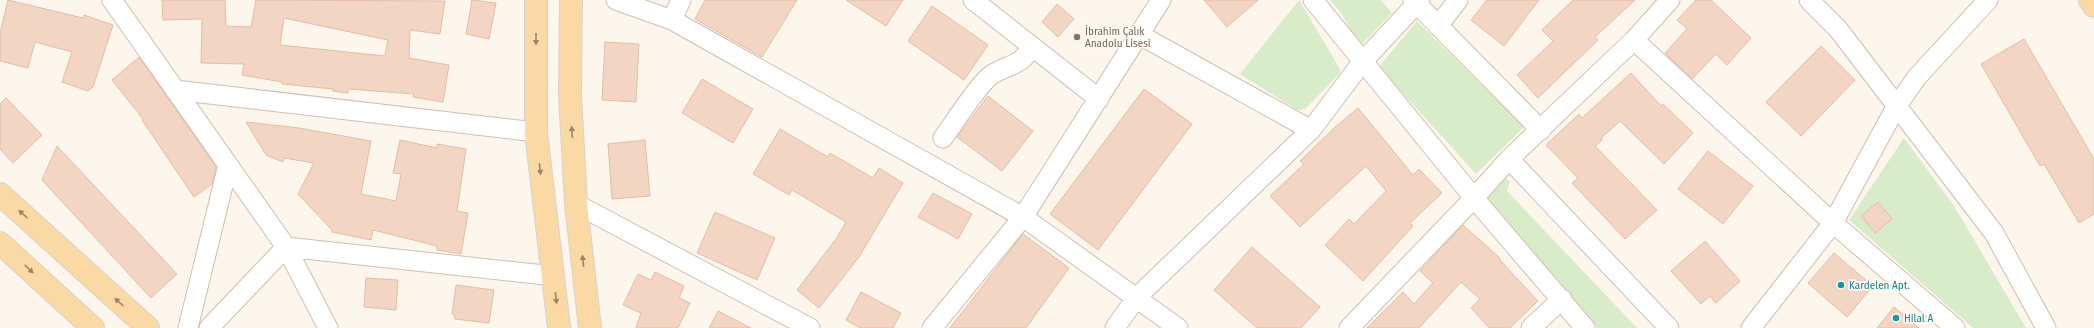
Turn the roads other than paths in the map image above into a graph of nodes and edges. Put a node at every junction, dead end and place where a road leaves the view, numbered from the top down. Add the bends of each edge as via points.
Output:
1 (112, 0) edge
2 (536, 0) edge
3 (571, 0) edge
4 (616, 0) edge
5 (681, 0) edge
6 (972, 0) edge
7 (1161, 0) edge
8 (1313, 0) edge
9 (1458, 0) edge
10 (1670, 0) edge
11 (1809, 0) edge
12 (1988, 0) edge
13 (2090, 0) edge
14 (1417, 1) edge
15 (2094, 6) edge
16 (672, 20) junction
17 (1438, 26) junction
18 (1140, 35) junction
19 (1634, 40) junction
20 (1031, 46) junction
21 (1363, 61) junction
22 (176, 90) junction
23 (1099, 99) junction
24 (1896, 108) junction
25 (1311, 130) junction
26 (1541, 130) junction
27 (536, 132) junction
28 (943, 138) dead end
29 (1510, 159) junction
30 (228, 165) junction
31 (0, 194) edge
32 (1474, 198) junction
33 (576, 204) junction
34 (1023, 217) junction
35 (1833, 223) junction
36 (0, 242) edge
37 (286, 247) junction
38 (554, 276) junction
39 (1136, 298) junction
40 (1562, 299) junction
41 (93, 328) edge
42 (148, 328) edge
43 (188, 328) edge
44 (209, 328) edge
45 (328, 328) edge
46 (560, 328) edge
47 (590, 328) edge
48 (810, 328) edge
49 (932, 328) edge
50 (1115, 328) edge
51 (1178, 328) edge
52 (1349, 328) edge
53 (1531, 328) edge
54 (1585, 328) edge
55 (1669, 328) edge
56 (1751, 328) edge
57 (1954, 328) edge
58 (2046, 328) edge

1 - 22 street
2 -> 27 main road
33 -> 3 main road via 570,95
4 - 16 street
5 - 16 street
6 - 20 street
7 - 18 street
8 - 21 street
9 - 17 street
10 - 19 street
11 - 24 street via 1838,29
12 - 24 street via 1917,77
13 - 15 main road
14 - 17 street
14 - 21 street
16 - 34 street
17 - 26 street
18 - 23 street
18 - 25 street
19 - 26 street
19 - 35 street
20 - 23 street
20 - 28 street via 1030,51 1019,62 986,79
21 - 25 street
21 - 32 street
22 - 27 street
22 - 30 street
23 - 34 street
24 - 35 street
24 - 58 street via 1994,233
25 - 39 street
26 - 29 street
27 -> 38 main road
29 - 32 street
29 - 55 street
30 - 37 street
30 - 43 street
42 -> 31 main road
32 - 40 street
32 - 52 street
47 -> 33 main road
33 - 48 street
34 - 39 street
34 - 49 street
35 - 56 street
35 - 57 street
36 -> 41 main road
37 - 38 street
37 - 44 street
37 - 45 street
38 -> 46 main road
39 - 50 street
39 - 51 street
40 - 53 street
40 - 54 street

